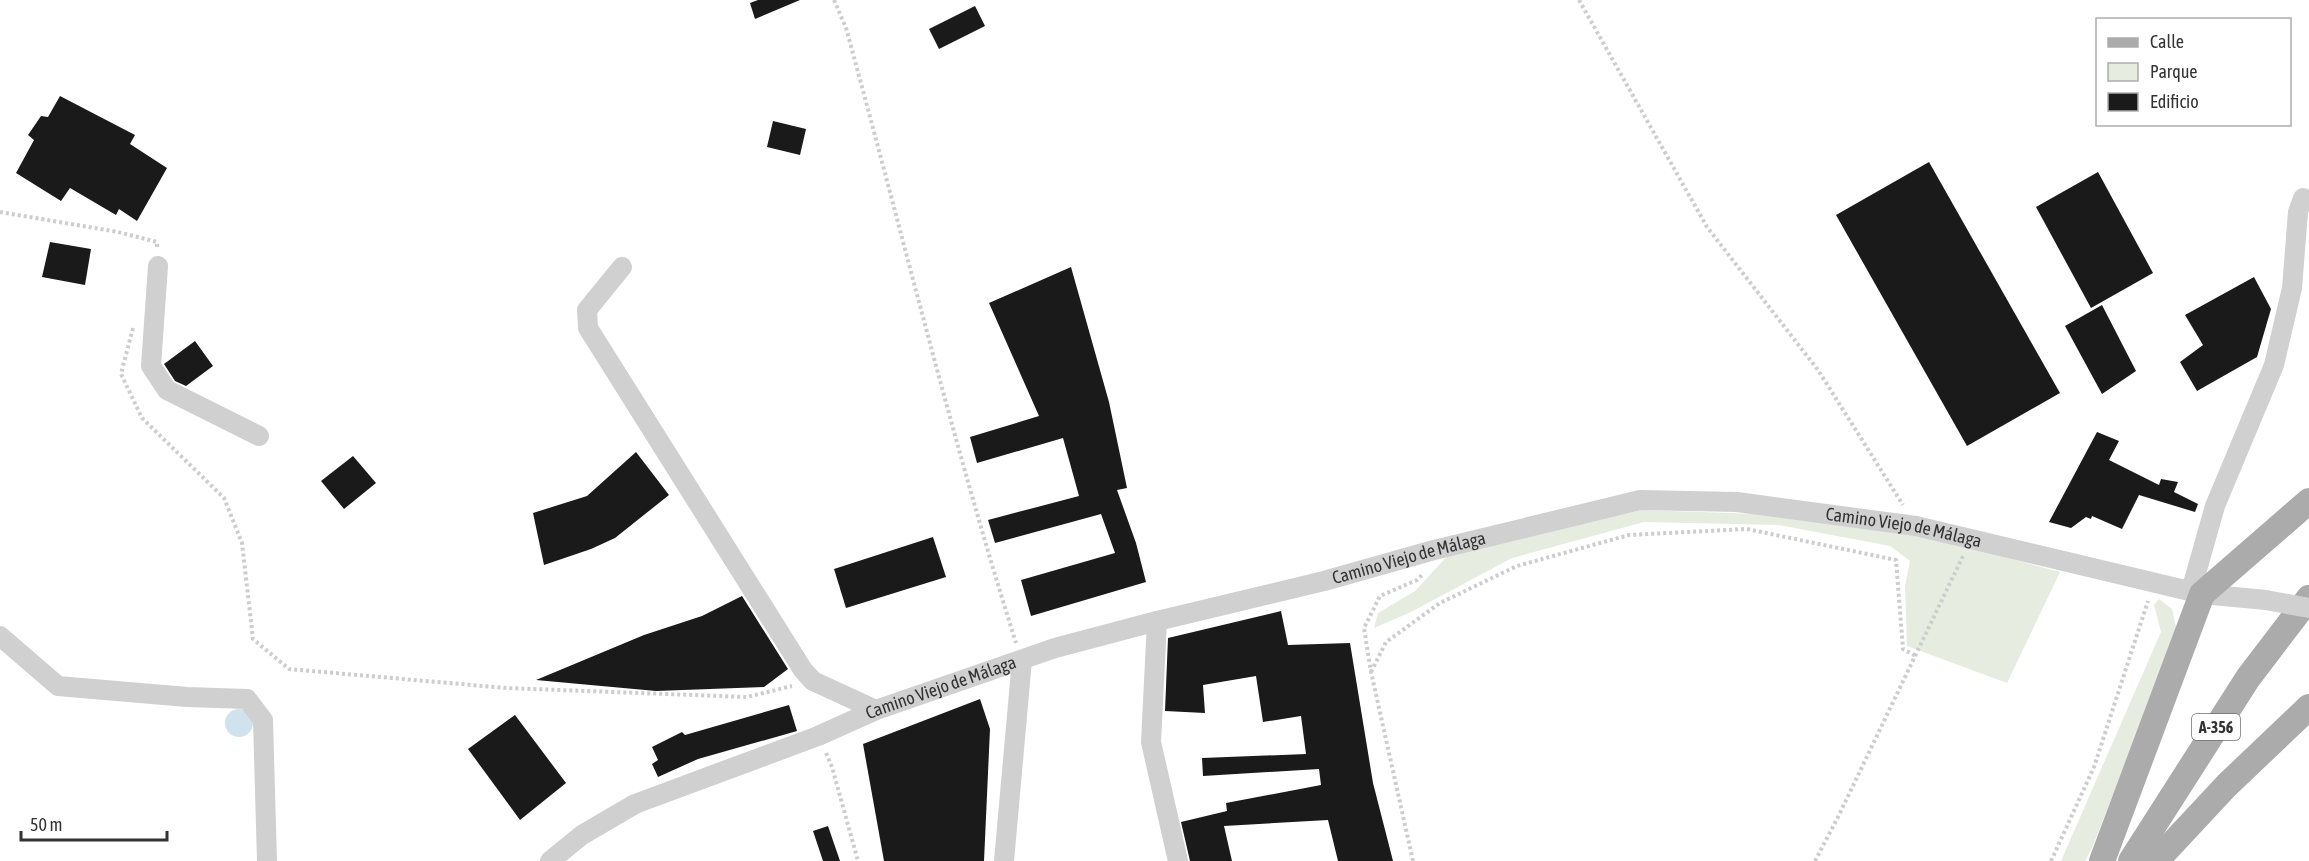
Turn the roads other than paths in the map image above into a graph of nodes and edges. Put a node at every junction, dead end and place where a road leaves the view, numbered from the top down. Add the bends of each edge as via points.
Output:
1 (2303, 198) dead end
2 (158, 266) road end
3 (622, 267) dead end
4 (260, 436) dead end
5 (2309, 501) edge
6 (2197, 592) junction
7 (2309, 598) edge
8 (2309, 608) edge
9 (1156, 621) junction
10 (0, 636) edge
11 (1022, 660) junction
12 (2309, 707) edge
13 (876, 710) junction
14 (267, 861) edge
15 (550, 861) edge
16 (1004, 861) edge
17 (1178, 861) edge
18 (2102, 861) edge
19 (2131, 861) edge
20 (2156, 861) edge

1 - 6 street via 2298,212 2292,288 2274,365 2215,506
2 - 4 street via 151,366 167,390
3 - 13 street via 587,310 588,327 803,670 813,681
5 - 6 main road
6 - 8 street, Camino Viejo de Málaga, bridge
6 - 9 street, Camino Viejo de Málaga via 1916,526 1737,502 1640,500
6 - 18 main road
7 - 19 main road, A-356 via 2248,678
9 - 11 street, Camino Viejo de Málaga
9 - 17 street via 1151,742
10 - 14 street via 58,686 247,699 263,720
11 - 13 street, Camino Viejo de Málaga
11 - 16 street
12 - 20 main road via 2227,785
13 - 15 street, Camino Viejo de Málaga via 818,736 635,804 582,835

